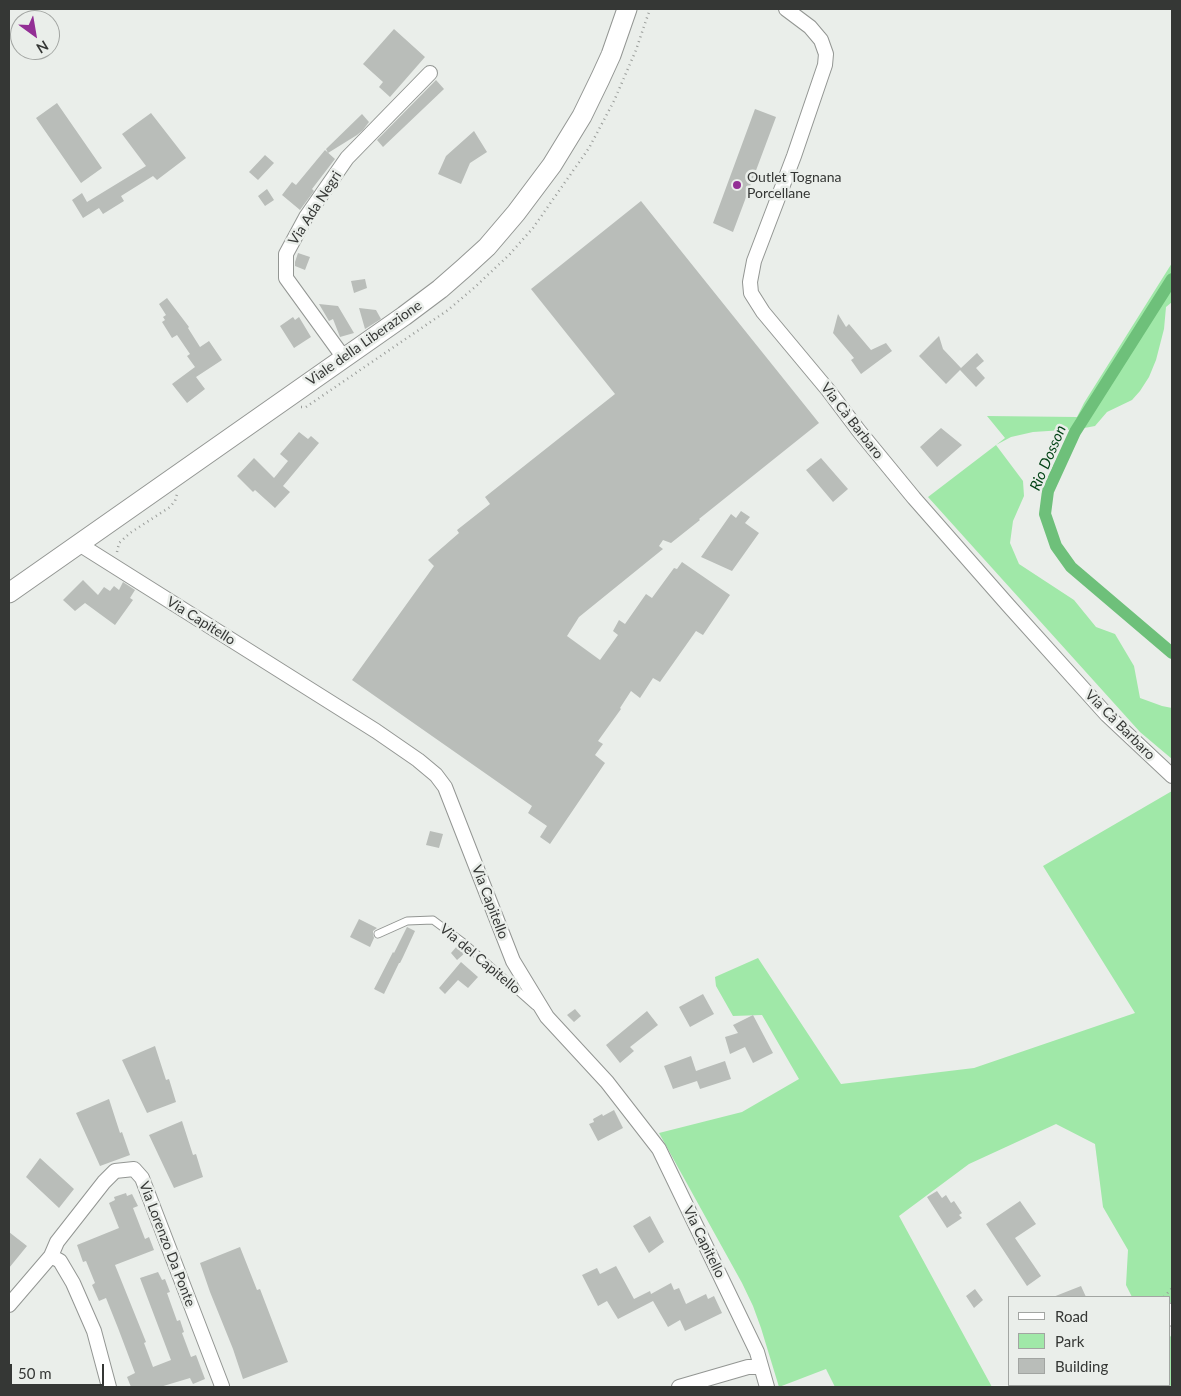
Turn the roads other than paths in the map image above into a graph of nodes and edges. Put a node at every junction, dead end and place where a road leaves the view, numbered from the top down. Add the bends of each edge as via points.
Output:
1 (627, 9) edge
2 (786, 9) edge
3 (430, 73) dead end
4 (344, 358) junction
5 (79, 544) junction
6 (9, 593) edge
7 (1172, 776) edge
8 (378, 934) dead end
9 (547, 1017) junction
10 (52, 1256) junction
11 (9, 1305) edge
12 (761, 1367) junction
13 (109, 1387) edge
14 (221, 1387) edge
15 (679, 1387) edge
16 (767, 1387) edge

1 - 4 street, Viale della Liberazione via 611,55 582,116 552,166 516,213 487,246 440,289
2 - 7 street, Via Cà Barbaro via 821,40 826,54 825,65 754,261 750,282 752,293 763,312 914,498 1107,715
3 - 4 street, Via Ada Negri via 347,158 306,217 286,254 286,278
4 - 5 street, Viale della Liberazione
5 - 6 street, Viale della Liberazione
5 - 9 street, Via Capitello via 376,731 436,775 445,787 513,961
8 - 9 lane, Via del Capitello via 407,921 433,920 464,942
9 - 12 street, Via Capitello via 607,1082 659,1149 757,1352
10 - 11 street, Via Lorenzo Da Ponte
10 - 13 street via 60,1261 73,1283 94,1330
10 - 14 street, Via Lorenzo Da Ponte via 57,1242 104,1182 115,1171 134,1169 142,1178
12 - 15 street via 748,1367
12 - 16 street, Via Capitello

